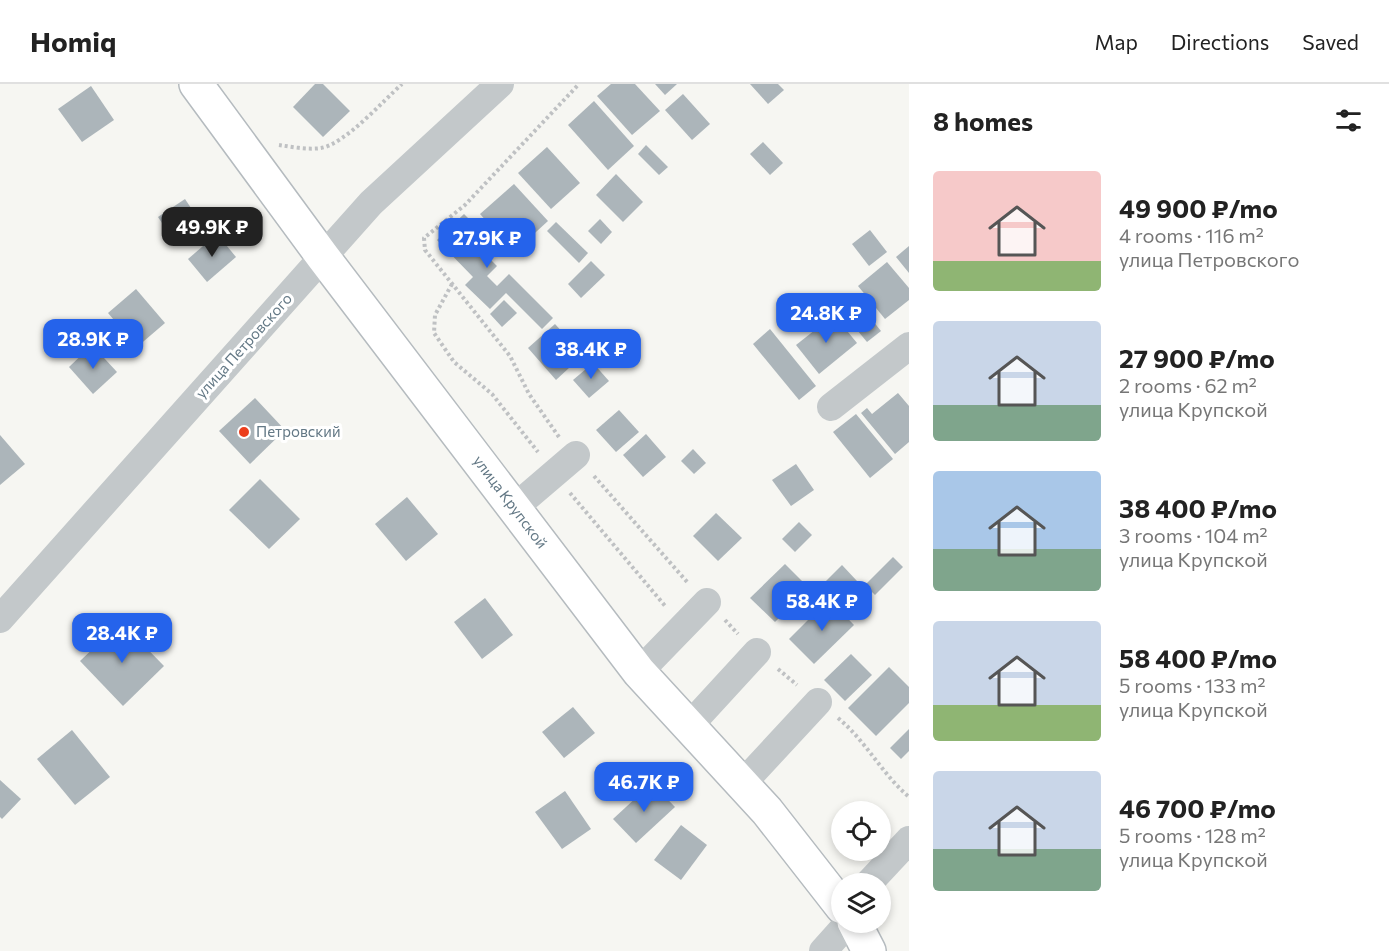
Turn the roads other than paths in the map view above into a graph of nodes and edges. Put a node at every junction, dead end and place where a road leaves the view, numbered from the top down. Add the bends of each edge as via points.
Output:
1 (196, 84) edge
2 (500, 84) edge
3 (323, 257) junction
4 (909, 346) edge
5 (831, 407) dead end
6 (576, 456) road end
7 (514, 508) junction
8 (707, 602) road end
9 (0, 619) edge
10 (757, 652) road end
11 (639, 672) junction
12 (818, 702) road end
13 (689, 726) junction
14 (742, 784) junction
15 (909, 840) edge
16 (878, 873) edge
17 (831, 893) edge
18 (839, 933) edge
19 (860, 933) edge
20 (823, 951) edge
21 (869, 951) edge

1 - 3 main road, улица Крупской
2 - 3 street, улица Петровского via 371,203
3 - 7 main road, улица Крупской
3 - 9 street, улица Петровского
4 - 5 street
6 - 7 street
7 - 11 main road, улица Крупской
8 - 11 street
10 - 13 street
11 - 13 main road, улица Крупской
12 - 14 street
13 - 14 main road, улица Крупской
14 - 17 main road, улица Крупской
15 - 16 street
18 - 20 street
19 - 21 main road

